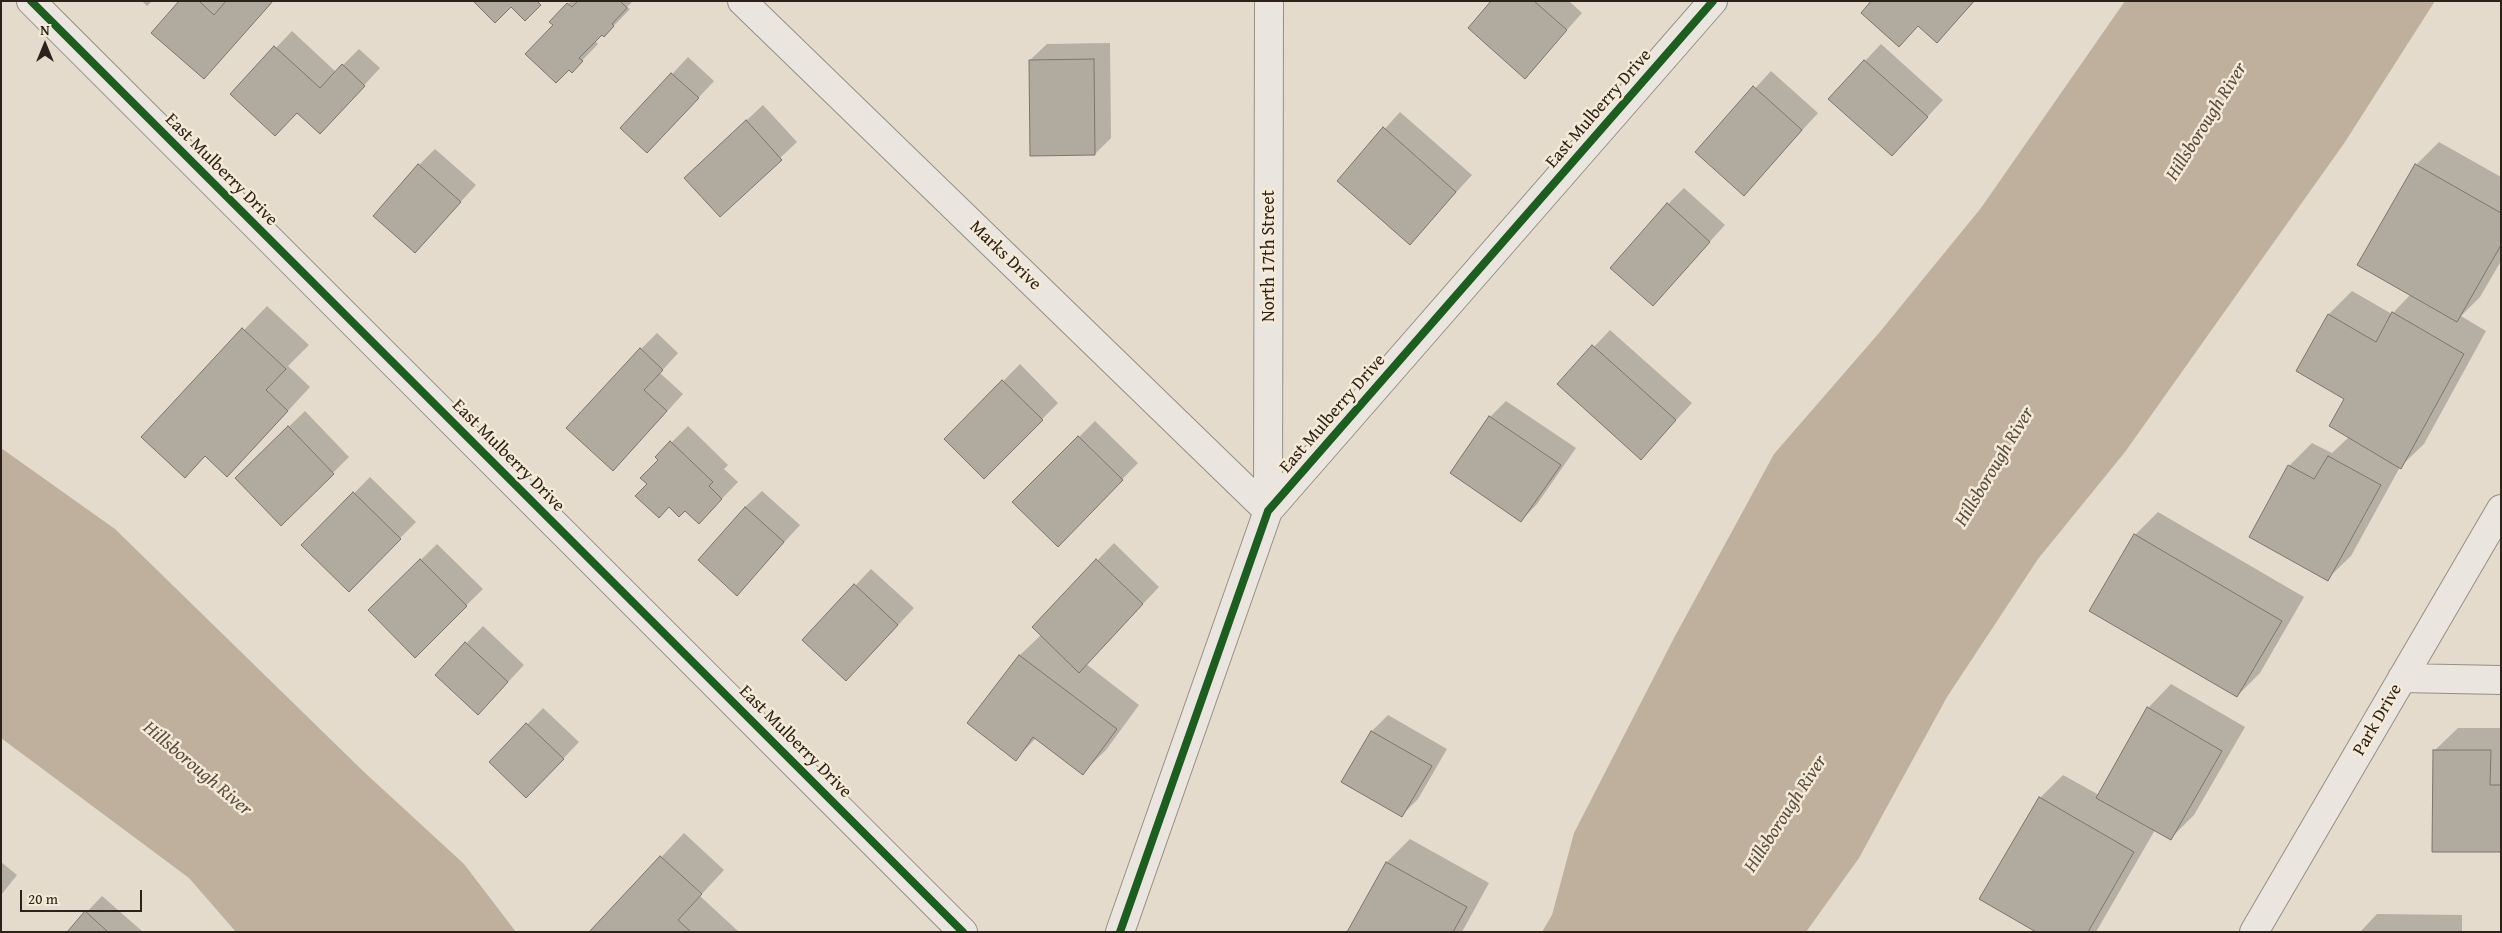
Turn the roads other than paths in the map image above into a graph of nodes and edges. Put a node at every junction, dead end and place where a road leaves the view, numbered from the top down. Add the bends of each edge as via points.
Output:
1 (32, 1) edge
2 (742, 1) edge
3 (1269, 1) edge
4 (1712, 1) edge
5 (2501, 509) edge
6 (1268, 511) junction
7 (2402, 678) junction
8 (2501, 680) edge
9 (963, 932) edge
10 (1120, 932) edge
11 (2254, 932) edge

1 - 9 street, East Mulberry Drive
2 - 6 street, Marks Drive
3 - 6 street, North 17th Street
4 - 6 street, East Mulberry Drive
5 - 7 street, Park Drive
6 - 10 street, East Mulberry Drive
7 - 8 street
7 - 11 street, Park Drive

